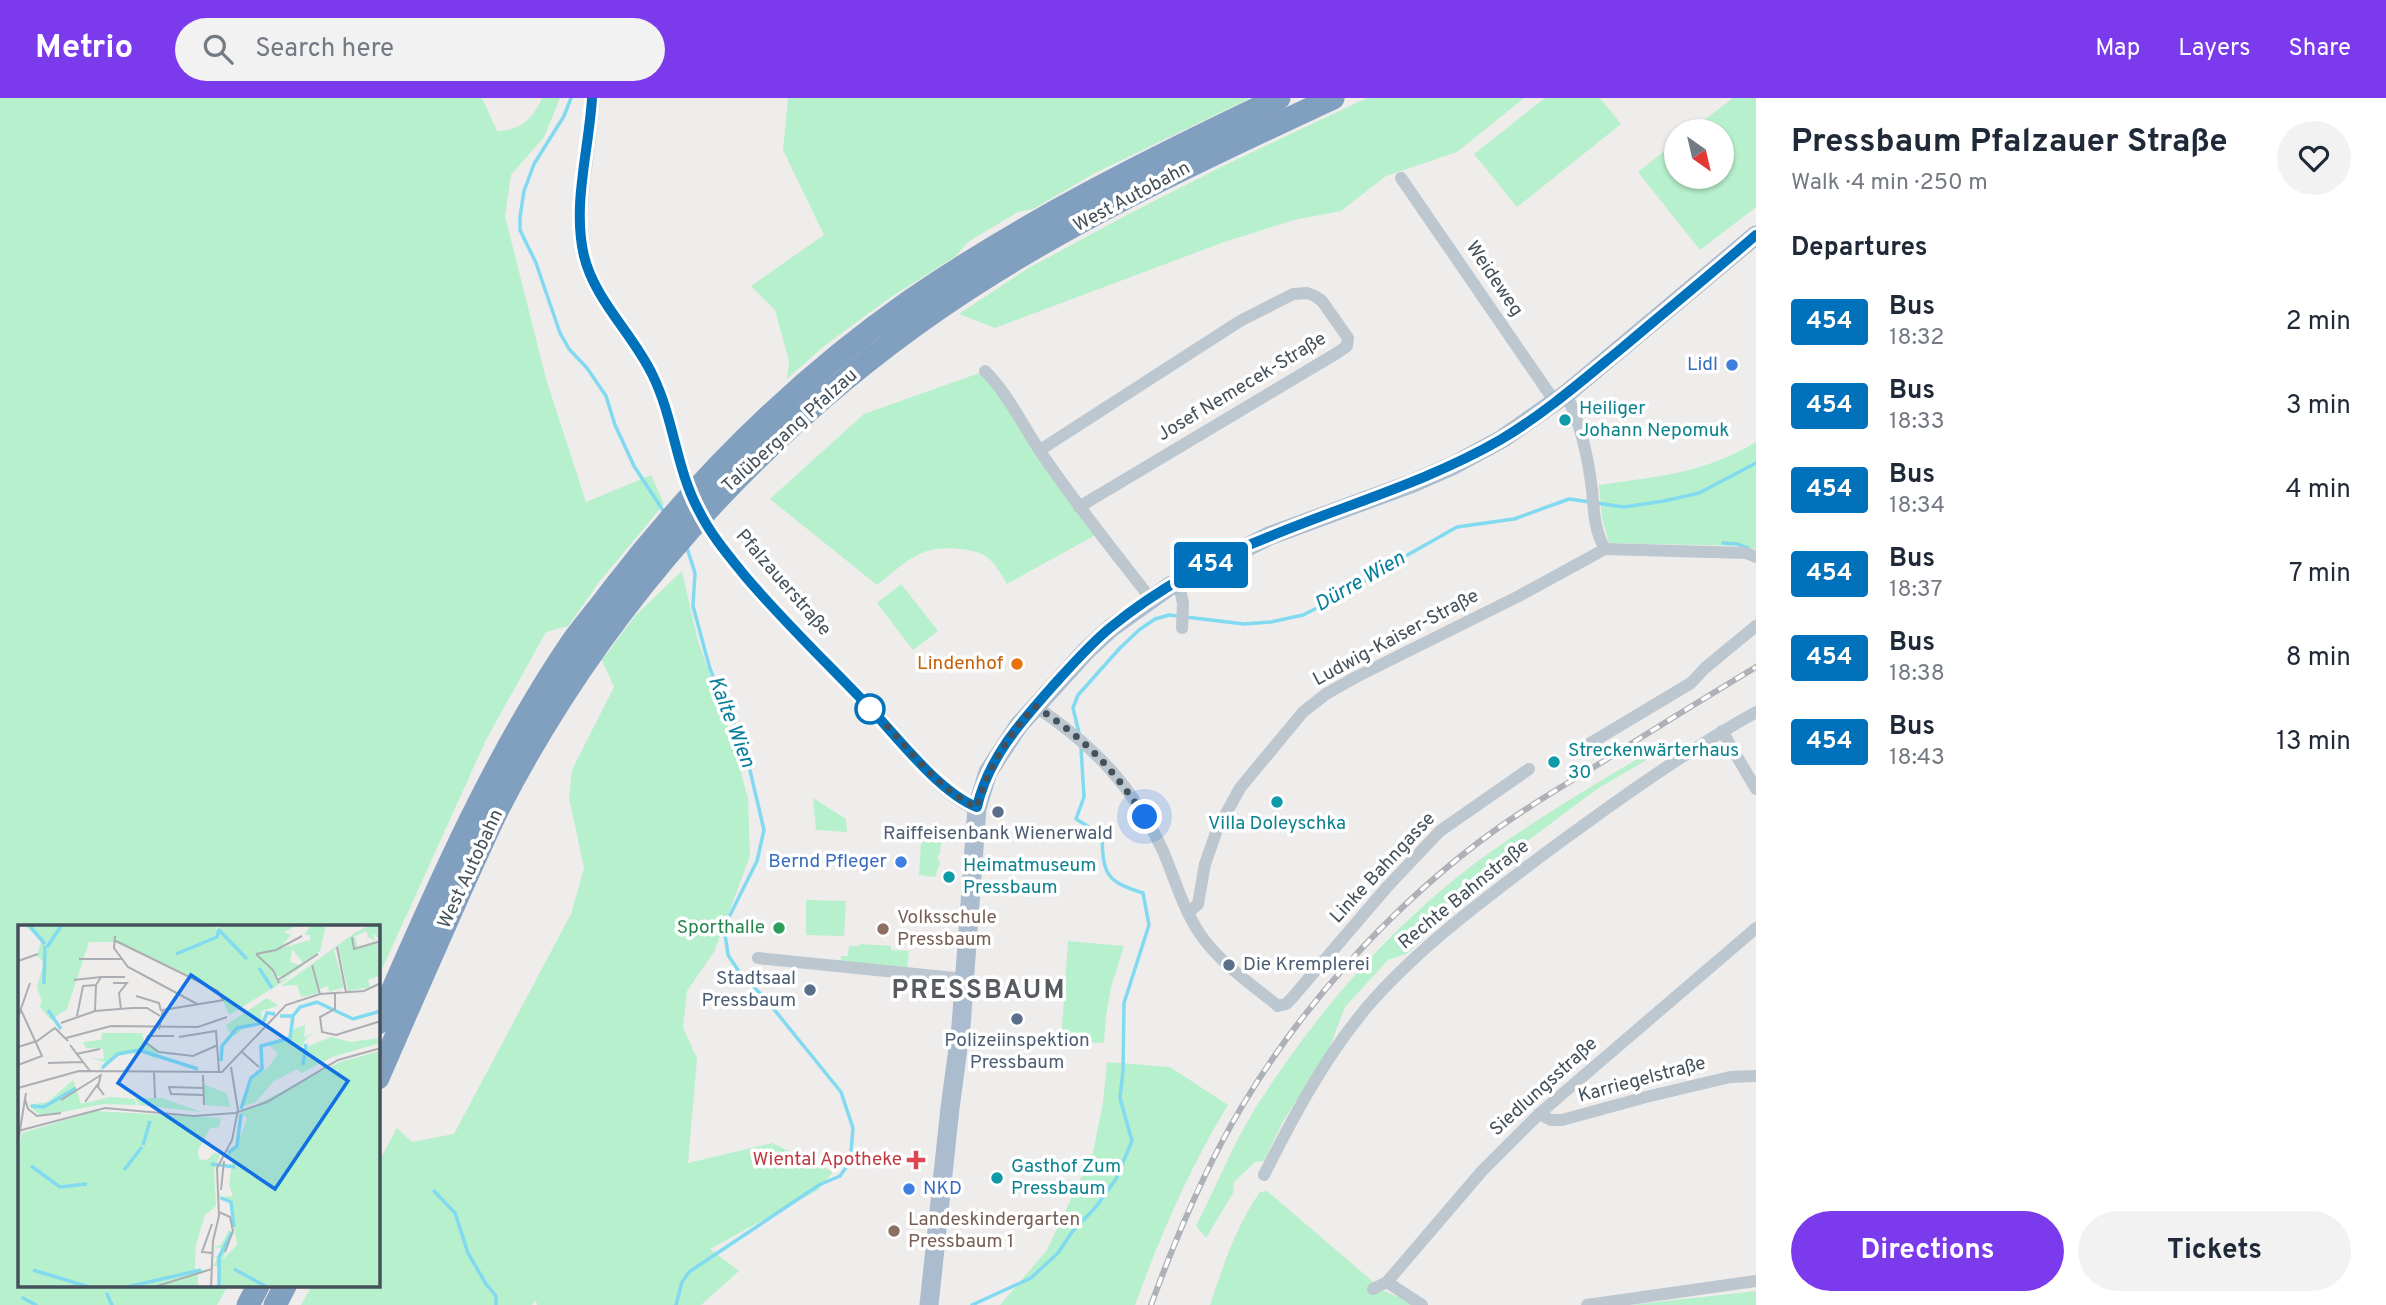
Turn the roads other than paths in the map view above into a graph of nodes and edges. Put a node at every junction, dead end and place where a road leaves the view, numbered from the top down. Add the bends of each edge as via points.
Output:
1 (592, 98) edge
2 (1279, 98) edge
3 (1333, 98) edge
4 (1401, 177) dead end
5 (1756, 235) edge
6 (909, 302) joint
7 (938, 309) joint
8 (985, 371) dead end
9 (1561, 398) junction
10 (1040, 450) junction
11 (1079, 507) junction
12 (1605, 549) junction
13 (1756, 557) edge
14 (1178, 581) junction
15 (1151, 599) junction
16 (1756, 626) edge
17 (1182, 628) dead end
18 (573, 641) joint
19 (581, 669) joint
20 (1035, 706) junction
21 (1756, 712) edge
22 (1722, 731) junction
23 (1574, 753) dead end
24 (1529, 769) dead end
25 (1756, 789) edge
26 (977, 807) junction
27 (1188, 913) junction
28 (1756, 928) edge
29 (758, 958) dead end
30 (965, 979) junction
31 (380, 1019) edge
32 (380, 1074) edge
33 (1756, 1076) edge
34 (1539, 1114) junction
35 (1264, 1175) dead end
36 (1756, 1281) edge
37 (1387, 1282) junction
38 (257, 1288) edge
39 (284, 1288) edge
40 (1373, 1289) dead end
41 (248, 1305) edge
42 (275, 1305) edge
43 (929, 1305) edge
44 (1422, 1305) edge
45 (1587, 1305) edge

1 - 26 street, Pfalzauerstraße via 581,197 584,255 593,279 653,376 698,510 718,542 787,624 933,775 960,799
2 - 6 highway, West Autobahn via 1103,185
3 - 7 highway, West Autobahn via 1116,203
4 - 9 street, Weideweg
5 - 9 main road
6 - 18 highway, Talübergang Pfalzau via 758,427 648,544
7 - 19 highway, Talübergang Pfalzau via 835,387 718,497 663,560
8 - 10 street
9 - 12 street via 1577,416 1596,528
9 - 14 main road via 1454,465 1269,536
10 - 11 street
10 - 11 street, Josef Nemecek-Straße via 1240,321 1293,294 1307,293 1322,301 1348,338 1347,346 1337,353
11 - 15 street
12 - 13 street
12 - 27 street, Ludwig-Kaiser-Straße via 1356,677 1303,712 1240,788 1205,864 1198,904
14 - 15 main road
14 - 17 street
15 - 20 main road via 1086,651
16 - 23 street via 1705,668 1694,687
18 - 31 highway, West Autobahn via 471,820
19 - 32 highway, West Autobahn via 500,805
20 - 26 main road via 992,765
20 - 27 street via 1089,746 1125,787 1164,854
21 - 22 street, Rechte Bahnstraße
22 - 25 street
22 - 35 street, Rechte Bahnstraße via 1612,804 1432,942 1367,1007 1287,1128
24 - 27 street, Linke Bahngasse via 1440,831 1286,1004 1278,1006 1213,950
26 - 30 main road
28 - 34 street, Siedlungsstraße
29 - 30 street
30 - 43 main road
33 - 34 street, Karriegelstraße via 1730,1077 1562,1120
34 - 37 street, Siedlungsstraße via 1482,1171
36 - 45 street
37 - 40 street, Siedlungsstraße
37 - 44 street
38 - 41 highway
39 - 42 highway

